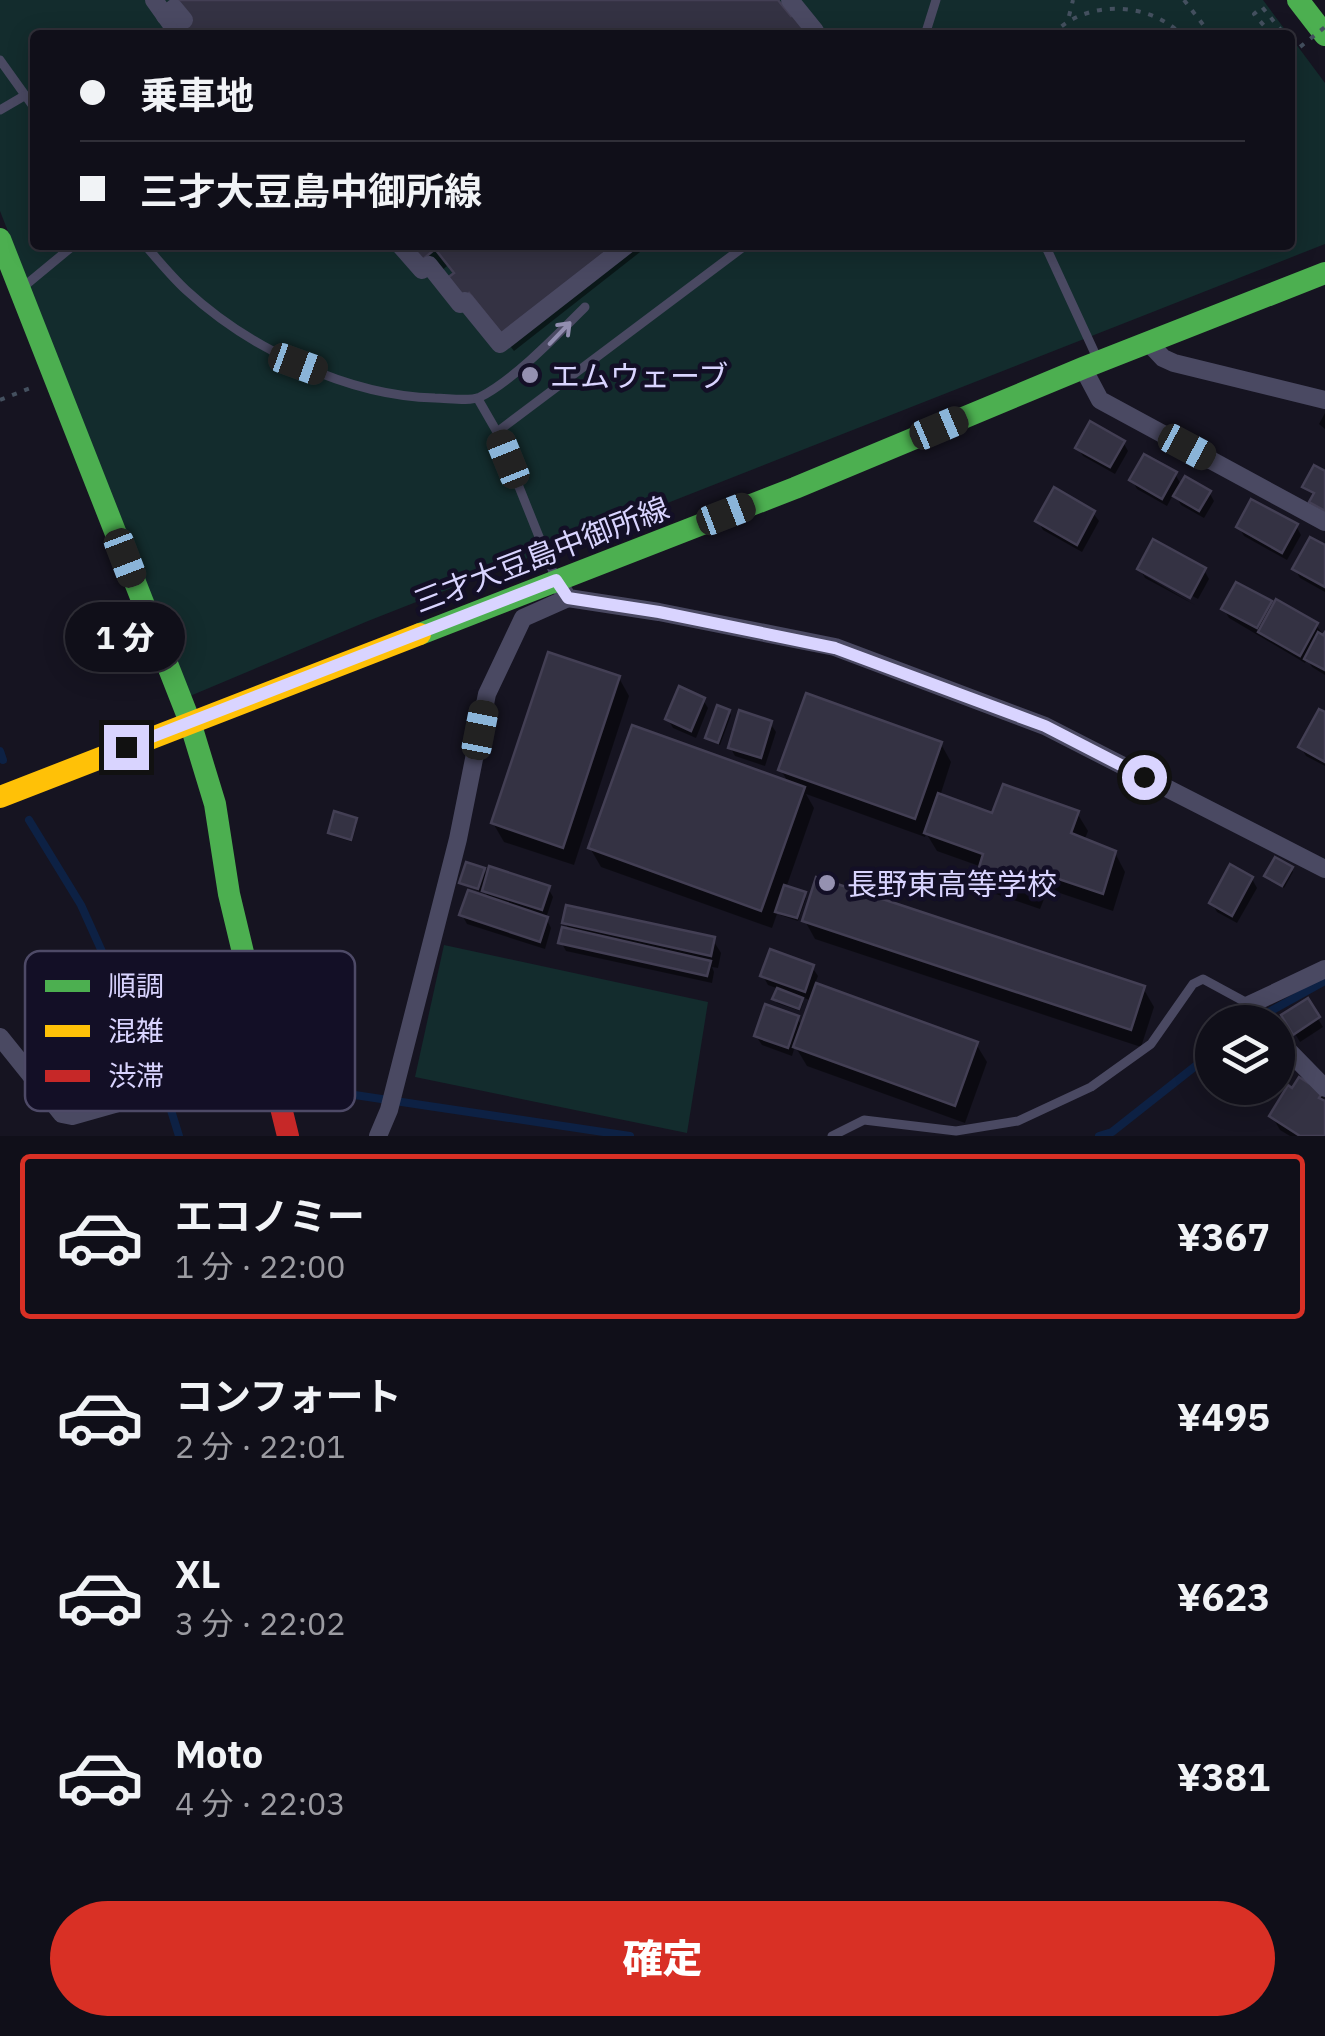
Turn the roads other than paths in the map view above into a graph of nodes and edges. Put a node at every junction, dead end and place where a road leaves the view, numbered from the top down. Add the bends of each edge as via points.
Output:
1 (154, 0) edge
2 (790, 0) edge
3 (936, 0) edge
4 (1298, 0) edge
5 (182, 27) edge
6 (814, 30) edge
7 (927, 30) edge
8 (1325, 35) edge
9 (0, 60) edge
10 (24, 96) junction
11 (30, 103) edge
12 (0, 110) edge
13 (0, 239) edge
14 (68, 250) edge
15 (149, 250) edge
16 (404, 250) edge
17 (620, 250) edge
18 (739, 250) edge
19 (1047, 250) edge
20 (1325, 273) edge
21 (20, 290) junction
22 (585, 307) dead end
23 (1148, 342) junction
24 (1091, 365) junction
25 (478, 398) junction
26 (1325, 400) edge
27 (497, 432) junction
28 (1325, 522) edge
29 (562, 589) junction
30 (190, 722) junction
31 (0, 796) edge
32 (1325, 869) edge
33 (243, 951) edge
34 (1325, 970) edge
35 (1249, 1004) joint
36 (0, 1037) edge
37 (1295, 1057) edge
38 (25, 1068) edge
39 (1325, 1088) edge
40 (60, 1111) edge
41 (90, 1111) edge
42 (282, 1111) edge
43 (288, 1136) edge
44 (378, 1136) edge
45 (832, 1136) edge

1 - 5 street via 165,16 174,8
2 - 6 street
3 - 7 lane
4 - 8 main road
9 - 10 lane
10 - 11 lane
10 - 12 lane
13 - 21 main road
14 - 21 lane
15 - 25 lane via 187,291 298,364 374,392
16 - 17 street via 422,270 428,265 460,304 465,301 500,344
18 - 27 lane
19 - 24 lane
20 - 23 main road, 三才大豆島中御所線
21 - 30 main road
25 -> 22 lane via 545,348
23 - 24 main road, 三才大豆島中御所線
23 - 26 street via 1174,363
24 - 28 street via 1100,400
24 - 29 main road, 三才大豆島中御所線
25 - 27 lane
27 - 29 lane
29 - 30 main road, 三才大豆島中御所線
29 - 32 street via 835,648 1045,726
29 - 44 street via 523,618 487,694 458,839
30 - 31 main road, 三才大豆島中御所線
30 - 33 main road
34 - 35 street
35 - 45 lane via 1203,979 1193,984 1151,1044 1091,1087 1018,1121 956,1131 864,1120
36 - 38 street
37 - 39 street
40 - 41 street
42 - 43 main road

